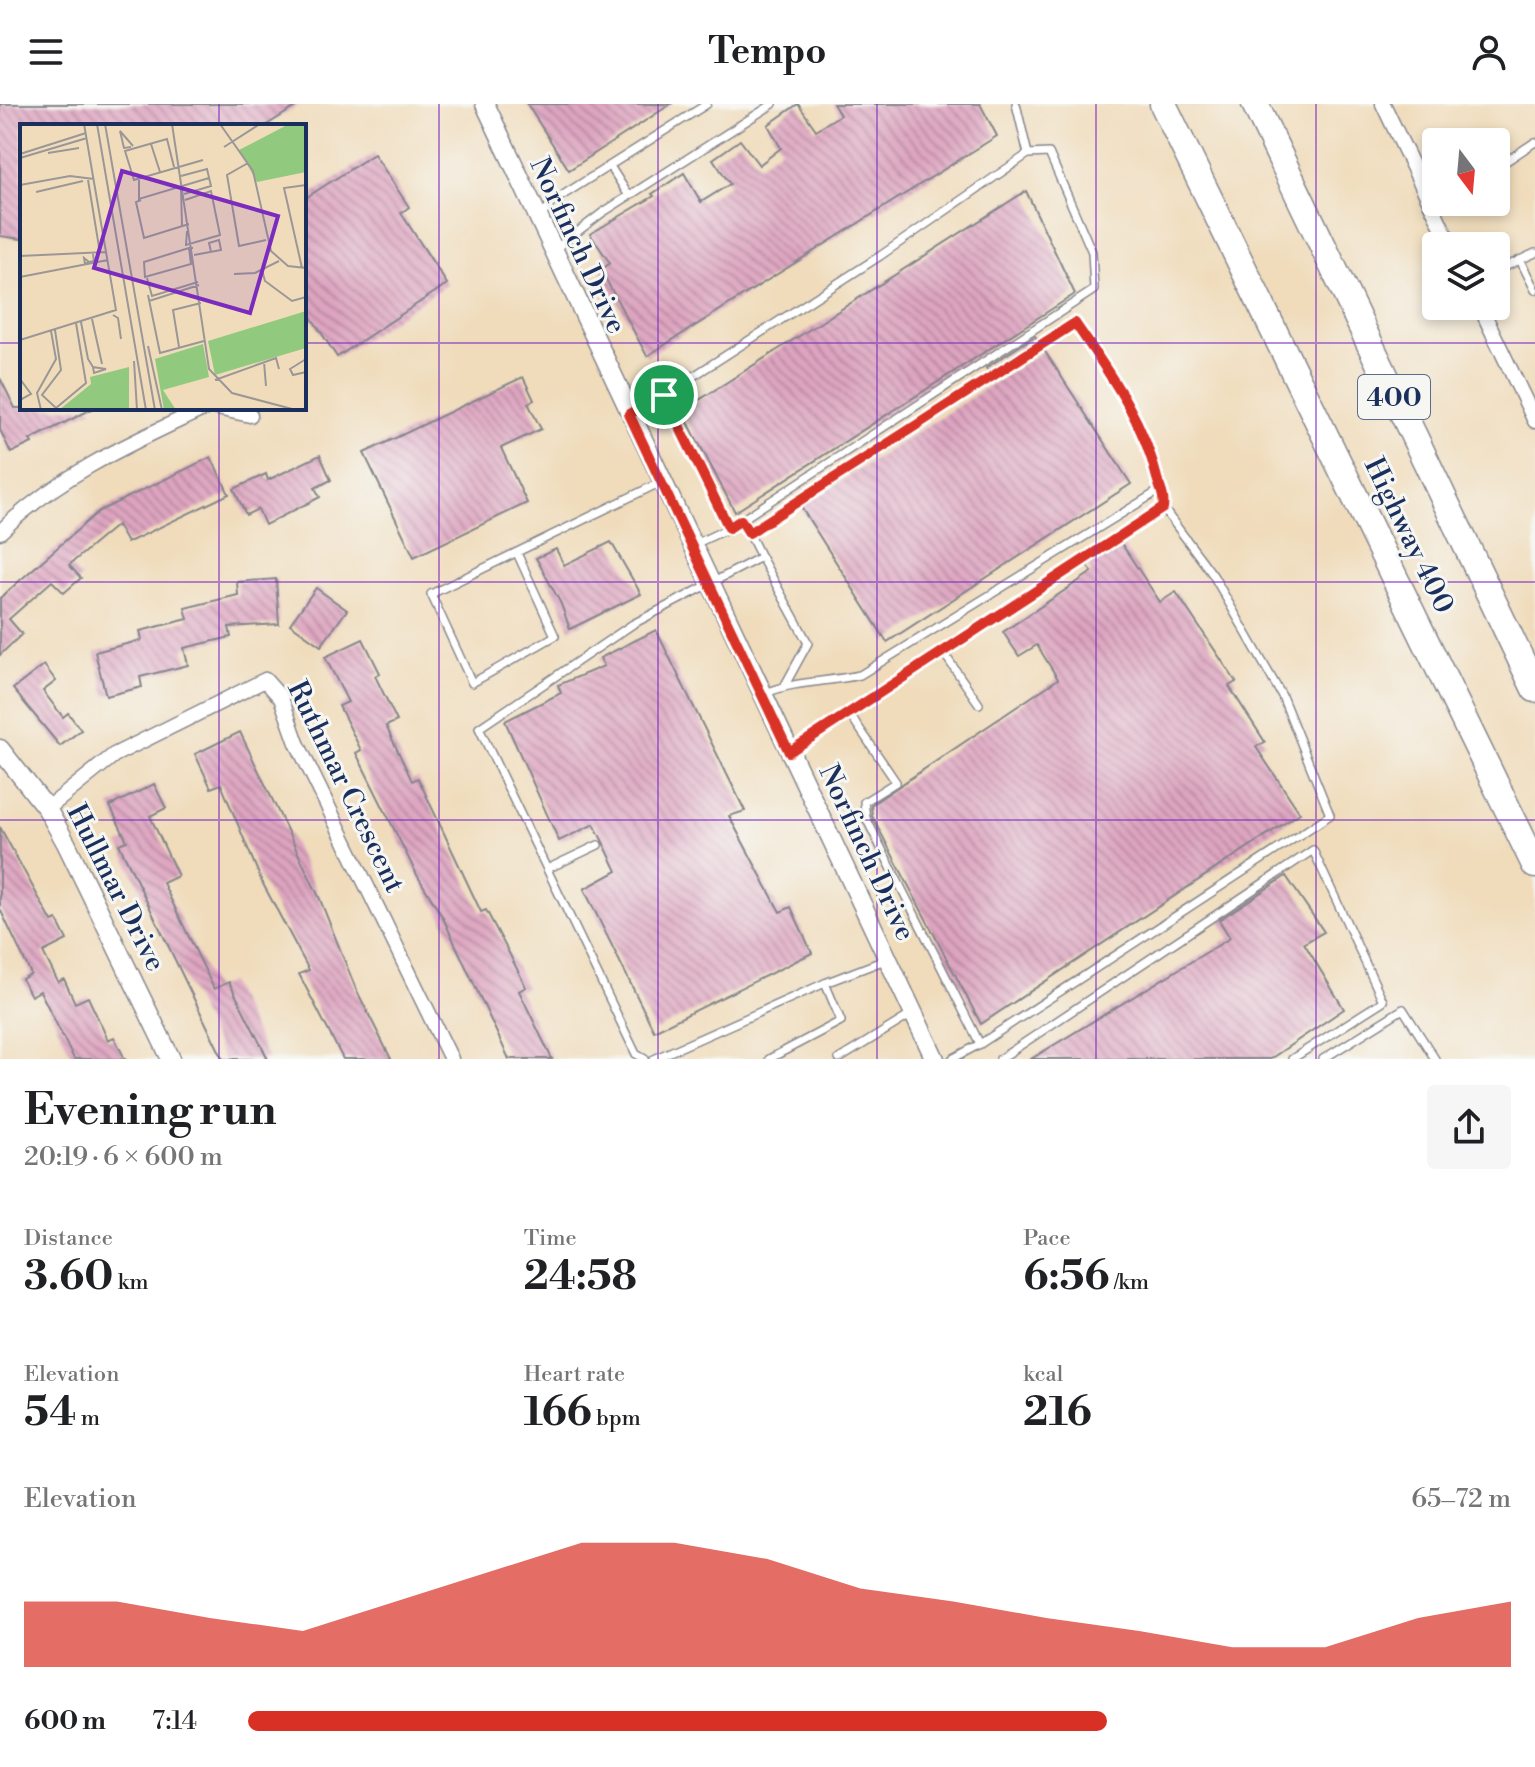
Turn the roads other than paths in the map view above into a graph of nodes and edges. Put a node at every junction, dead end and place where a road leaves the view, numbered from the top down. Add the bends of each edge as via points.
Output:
1 (485, 104) edge
2 (707, 104) edge
3 (773, 104) edge
4 (1016, 104) edge
5 (1163, 104) edge
6 (1255, 104) edge
7 (1383, 104) edge
8 (1535, 142) edge
9 (1028, 154) junction
10 (1510, 159) edge
11 (610, 166) junction
12 (1422, 176) edge
13 (629, 196) junction
14 (537, 222) junction
15 (551, 251) junction
16 (1535, 253) edge
17 (1520, 260) junction
18 (1510, 265) edge
19 (1535, 290) edge
20 (1487, 320) edge
21 (664, 395) junction
22 (201, 410) edge
23 (226, 410) edge
24 (629, 414) junction
25 (250, 415) dead end
26 (1535, 421) edge
27 (661, 482) junction
28 (1160, 490) junction
29 (1163, 508) junction
30 (741, 520) junction
31 (3, 523) edge
32 (729, 528) junction
33 (749, 533) junction
34 (691, 546) junction
35 (517, 553) junction
36 (761, 557) junction
37 (709, 584) junction
38 (943, 652) junction
39 (785, 685) junction
40 (1535, 689) edge
41 (762, 695) junction
42 (979, 704) dead end
43 (849, 713) junction
44 (0, 749) edge
45 (789, 752) junction
46 (47, 809) junction
47 (598, 845) dead end
48 (1535, 865) edge
49 (547, 869) junction
50 (887, 959) junction
51 (825, 983) junction
52 (913, 1014) junction
53 (980, 1044) junction
54 (1003, 1058) edge
55 (171, 1059) edge
56 (451, 1059) edge
57 (645, 1059) edge
58 (654, 1059) edge
59 (769, 1059) edge
60 (839, 1059) edge
61 (935, 1059) edge
62 (952, 1059) edge
63 (1292, 1059) edge
64 (1323, 1059) edge
65 (1435, 1059) edge

1 - 14 street, Norfinch Drive
2 - 11 lane
3 - 13 lane
4 - 9 lane
5 - 48 highway, Highway 400 / 400
6 - 40 highway, Highway 400 / 400
7 - 12 street
8 - 10 lane
9 - 21 lane
9 - 30 lane via 1049,153 1092,252 1094,290
11 - 13 lane
11 - 14 lane via 552,202
13 - 15 lane
14 - 15 street, Norfinch Drive
15 - 24 street, Norfinch Drive
16 - 17 lane
17 - 18 lane
17 - 19 lane
20 - 26 street
21 - 24 lane
21 - 32 lane
22 - 31 street via 89,463
23 - 25 street
24 - 27 street, Norfinch Drive
27 - 34 street, Norfinch Drive
27 - 35 lane
28 - 29 lane
28 - 33 lane via 1149,444 1130,406 1075,323
28 - 39 lane via 860,675
29 - 38 lane
29 - 53 lane via 1213,575 1282,696 1330,815
30 - 32 lane
30 - 33 lane
32 - 34 lane
33 - 36 lane
34 - 37 street, Norfinch Drive
35 - 35 lane via 431,594 472,683 555,636
36 - 37 lane
36 - 39 lane via 808,643
37 - 41 street, Norfinch Drive
37 - 49 lane via 633,624 479,728
38 - 42 lane
38 - 43 lane
39 - 41 lane
41 - 45 street, Norfinch Drive
43 - 45 lane
43 - 53 lane via 896,782 864,802 866,818
44 - 46 street, Hullmar Drive
45 - 50 street, Norfinch Drive
46 - 55 street, Hullmar Drive
46 - 56 street, Ruthmar Crescent via 114,755 265,680 281,698 297,743
47 - 49 lane
49 - 57 lane via 636,1054
50 - 51 lane
50 - 52 street, Norfinch Drive
51 - 58 lane
51 - 59 lane via 841,1021
52 - 60 lane
52 - 61 street, Norfinch Drive
53 - 62 lane
54 - 63 lane via 1313,850 1383,1001
64 - 65 lane via 1403,1009

